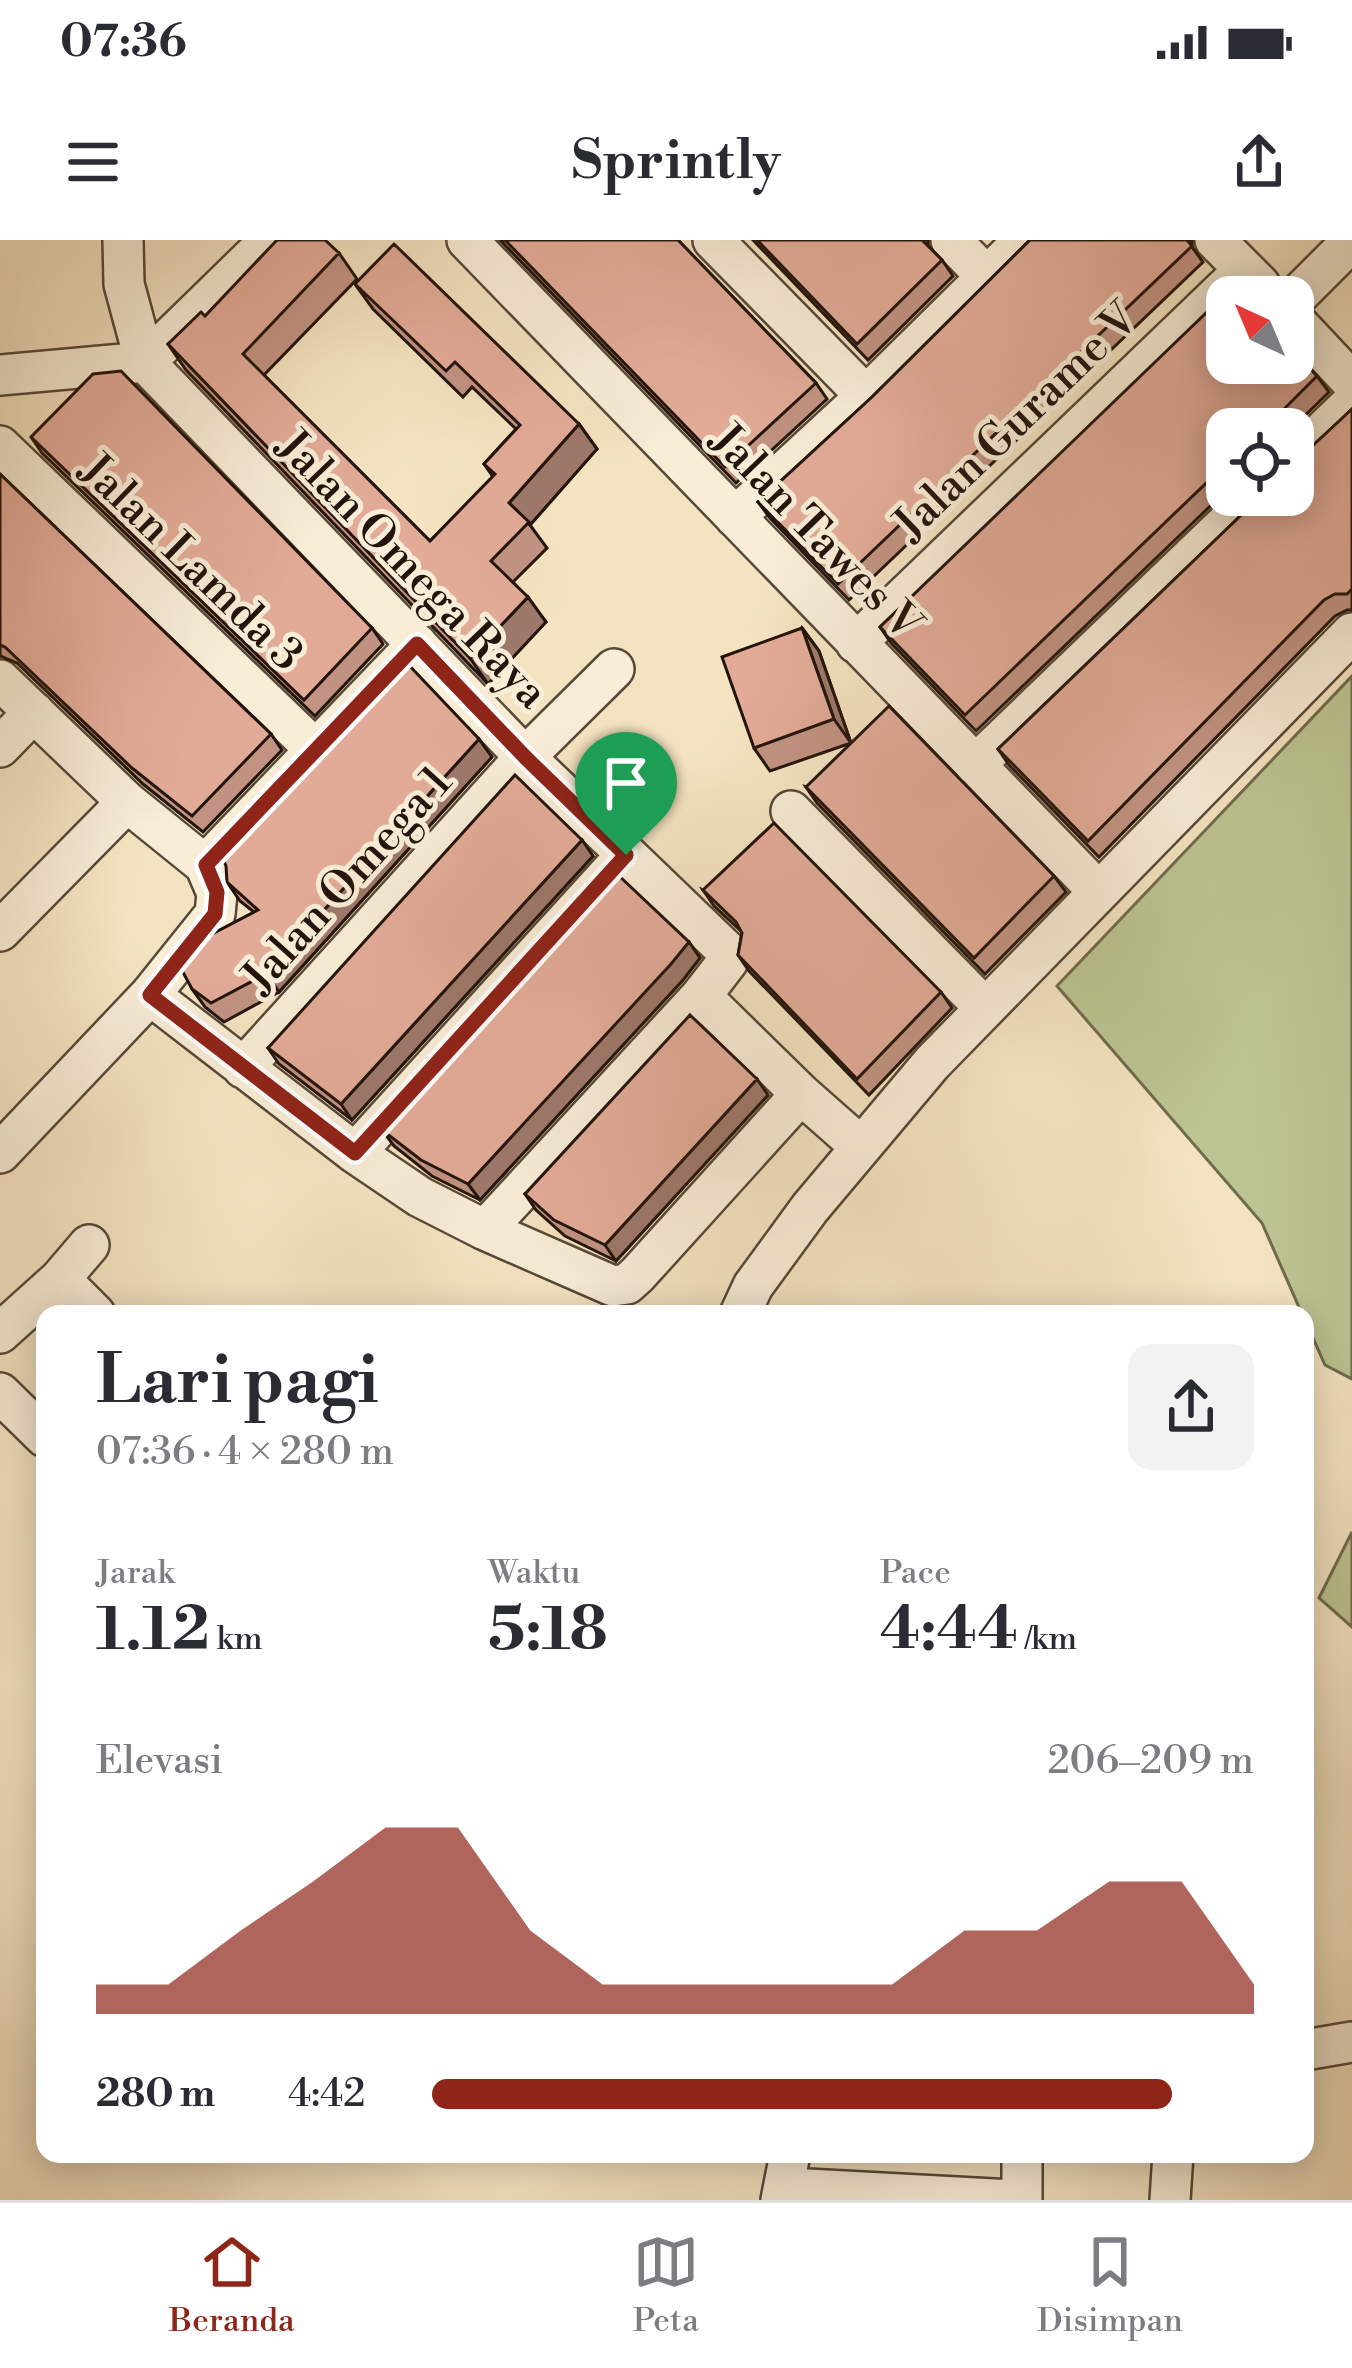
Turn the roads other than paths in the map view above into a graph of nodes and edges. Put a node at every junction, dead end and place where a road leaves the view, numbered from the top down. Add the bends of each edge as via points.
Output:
1 (123, 240) edge
2 (270, 240) edge
3 (467, 240) edge
4 (713, 240) edge
5 (951, 240) edge
6 (1024, 240) edge
7 (1215, 240) edge
8 (1352, 242) edge
9 (1251, 276) edge
10 (987, 277) junction
11 (1314, 279) edge
12 (1206, 330) edge
13 (1314, 341) edge
14 (145, 362) junction
15 (0, 375) edge
16 (1352, 382) edge
17 (866, 396) junction
18 (1352, 403) edge
19 (1314, 440) edge
20 (0, 446) edge
21 (1234, 516) edge
22 (736, 518) junction
23 (1352, 633) edge
24 (417, 644) junction
25 (856, 644) junction
26 (614, 669) dead end
27 (0, 680) edge
28 (34, 712) junction
29 (0, 747) edge
30 (316, 750) junction
31 (525, 757) junction
32 (975, 765) junction
33 (127, 802) junction
34 (791, 811) dead end
35 (626, 855) junction
36 (206, 865) junction
37 (1098, 891) junction
38 (0, 932) edge
39 (150, 995) junction
40 (701, 996) junction
41 (984, 1007) junction
42 (243, 1068) junction
43 (801, 1094) junction
44 (860, 1146) junction
45 (0, 1153) edge
46 (355, 1153) junction
47 (484, 1230) junction
48 (89, 1245) dead end
49 (60, 1279) junction
50 (86, 1305) edge
51 (744, 1305) edge
52 (0, 1333) edge
53 (0, 1393) edge
54 (36, 1428) edge
55 (1352, 2042) edge
56 (1314, 2048) edge
57 (1021, 2163) edge
58 (1172, 2163) edge
59 (793, 2181) edge
60 (1017, 2200) edge
61 (1170, 2200) edge

1 - 14 street via 124,284
2 - 14 street
3 - 22 street, Jalan Tawes V
4 - 17 street
5 - 10 street
6 - 10 street
7 - 9 street
8 - 11 street
10 - 17 street
12 - 25 street, Jalan Gurame V
13 - 16 street
14 - 15 street
14 - 24 street, Jalan Omega Raya
17 - 22 street
18 - 19 street
20 - 30 street, Jalan Lamda 3
21 - 32 street
22 - 25 street, Jalan Tawes V
23 - 37 street
24 - 30 street
24 - 31 street, Jalan Omega Raya
25 - 32 street, Jalan Tawes V
26 - 31 street, Jalan Omega 1
27 - 28 street
28 - 29 street
28 - 33 street
30 - 36 street
31 - 35 street, Jalan Omega Raya
31 - 42 street, Jalan Omega 1
32 - 37 street, Jalan Tawes V
33 - 36 street
33 - 38 street
34 - 41 street
35 - 40 street, Jalan Omega Raya via 730,954
35 - 46 street
36 - 39 street via 215,914
37 - 41 street
39 - 42 street
39 - 45 street
40 - 43 street
40 - 47 street
41 - 44 street
42 - 46 street
43 - 44 street
43 - 47 street via 627,1284 613,1286
44 - 51 street
46 - 47 street
48 - 49 street
49 - 50 street
49 - 52 street
53 - 54 street
55 - 56 street
57 - 60 street
58 - 61 street
59 - 60 street

